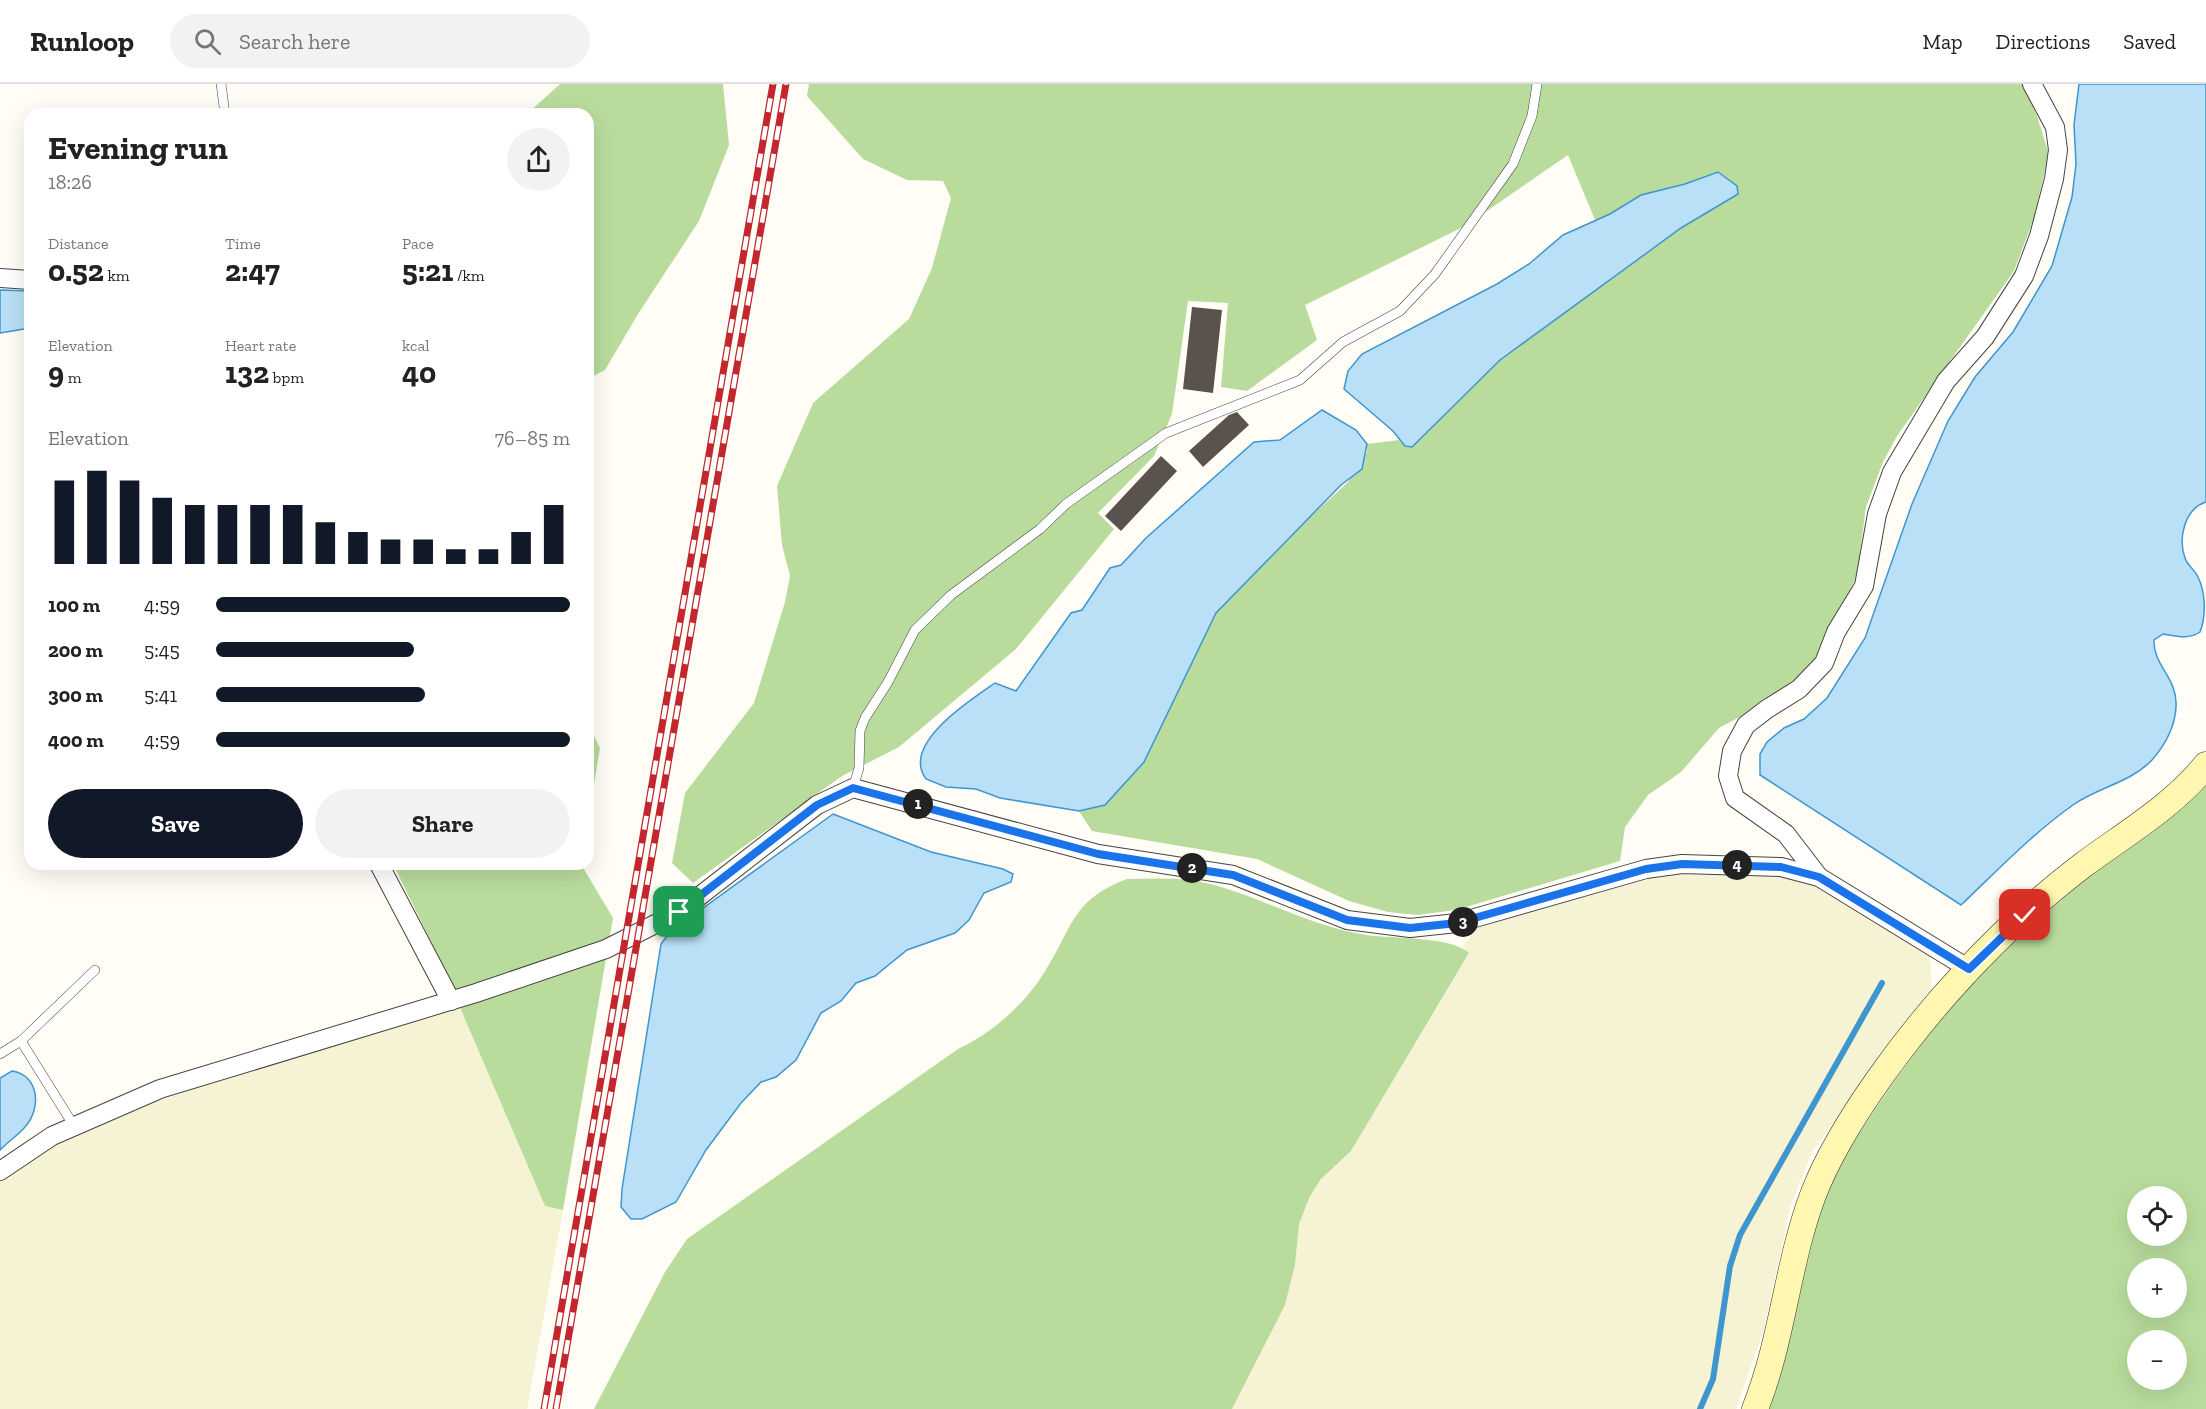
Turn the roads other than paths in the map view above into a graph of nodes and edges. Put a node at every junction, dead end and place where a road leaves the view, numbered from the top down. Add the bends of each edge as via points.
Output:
1 (221, 84) edge
2 (1537, 84) edge
3 (2032, 84) edge
4 (224, 108) edge
5 (0, 278) edge
6 (24, 280) edge
7 (2206, 765) edge
8 (853, 788) junction
9 (382, 870) edge
10 (1819, 877) junction
11 (1969, 969) junction
12 (95, 970) dead end
13 (451, 1001) junction
14 (21, 1041) junction
15 (0, 1054) edge
16 (74, 1125) junction
17 (0, 1171) edge
18 (1755, 1409) edge

1 - 4 lane
2 - 8 lane via 1532,116 1513,164 1435,274 1400,311 1343,342 1300,380 1166,433 1066,504 1040,529 951,595 915,630 865,718
3 - 10 street via 2055,127 2058,150 2048,202 2024,276 1985,337 1946,381 1892,472 1877,514 1864,586 1836,632 1824,663 1799,689 1746,725 1732,751 1728,776 1735,798 1786,834
5 - 6 street
7 - 11 street via 2143,822 2060,884
8 - 10 street via 1098,854 1233,875 1347,920 1410,928 1457,923 1646,869 1682,864 1773,866
8 - 13 street via 817,805 666,920 606,949
9 - 13 street
10 - 11 street
11 - 18 street via 1885,1073 1826,1166 1802,1230 1770,1371
12 - 14 lane
13 - 16 street via 160,1089
14 - 15 lane
14 - 16 lane
16 - 17 street

